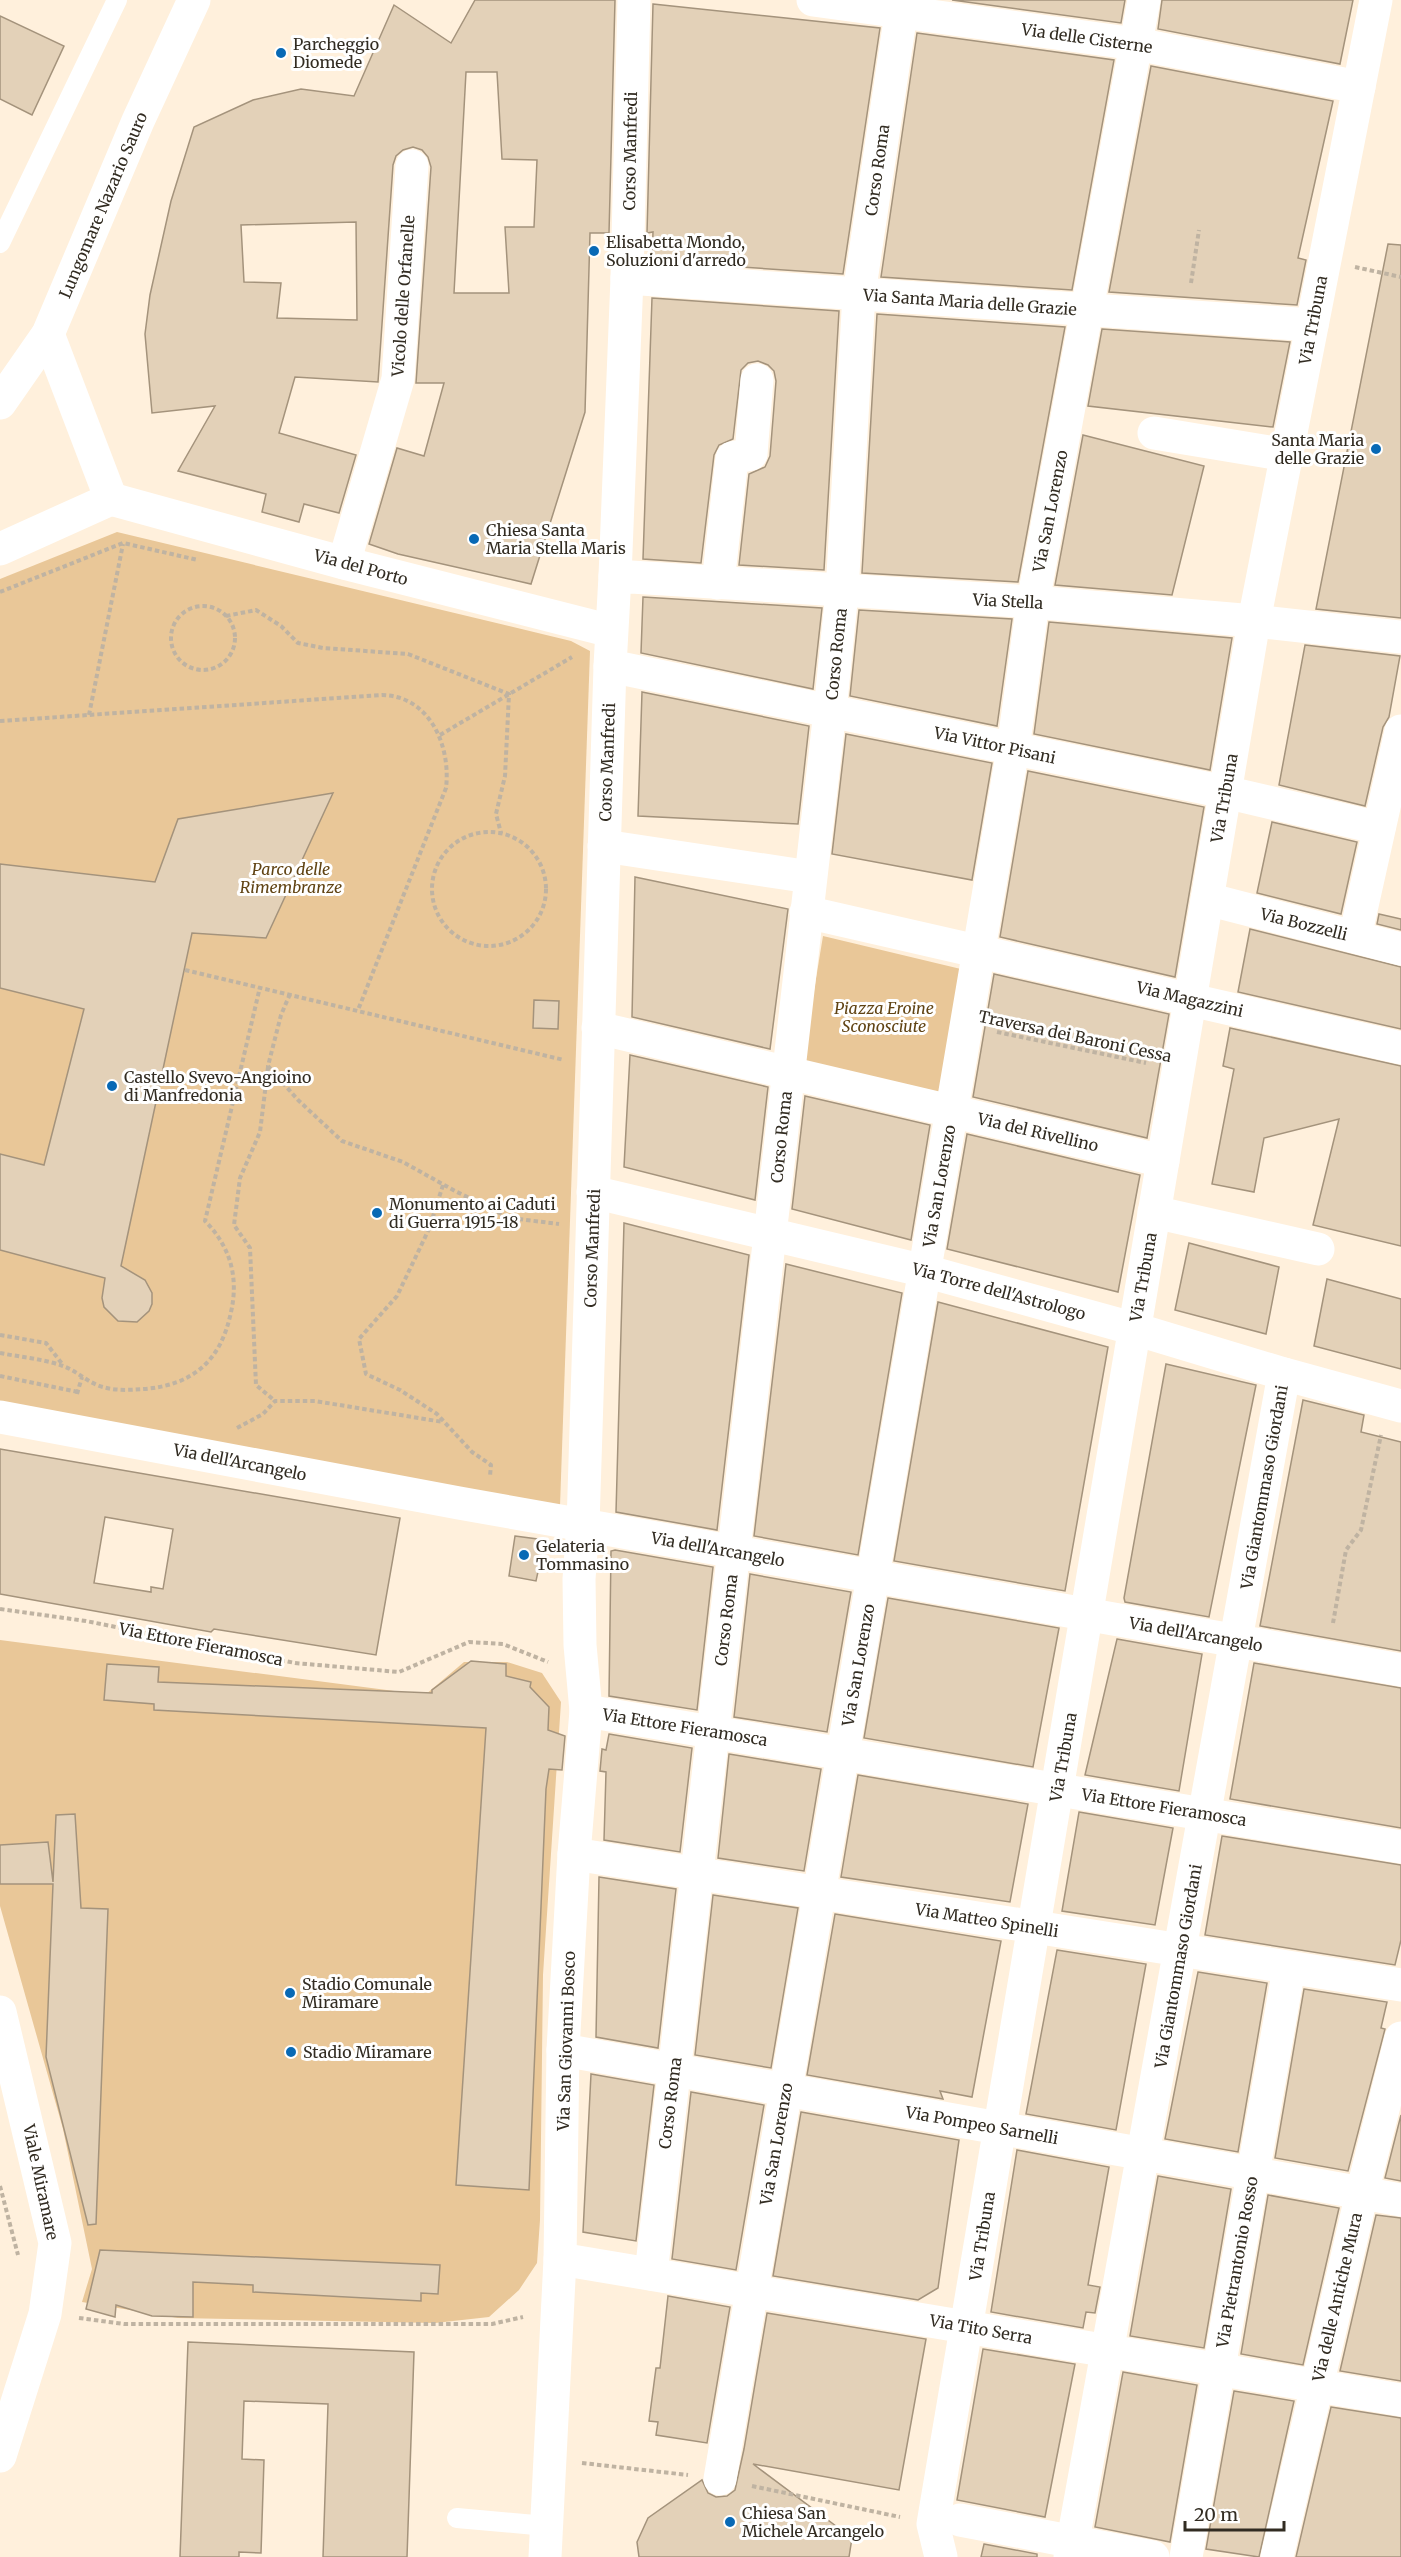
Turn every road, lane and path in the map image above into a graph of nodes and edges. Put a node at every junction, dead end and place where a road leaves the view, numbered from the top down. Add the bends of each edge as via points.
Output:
1 (117, 0) edge
2 (194, 0) edge
3 (634, 0) edge
4 (813, 0) edge
5 (1144, 0) edge
6 (1376, 0) edge
7 (901, 5) edge
8 (1136, 44) junction
9 (1359, 87) junction
10 (412, 166) dead end
11 (1198, 230) dead end
12 (0, 243) edge
13 (1325, 261) junction
14 (1401, 277) edge
15 (627, 278) junction
16 (859, 294) junction
17 (1088, 309) junction
18 (1186, 316) junction
19 (1312, 325) junction
20 (48, 334) junction
21 (757, 380) dead end
22 (0, 403) edge
23 (1154, 433) dead end
24 (1287, 455) junction
25 (111, 499) junction
26 (123, 543) junction
27 (0, 549) edge
28 (204, 562) dead end
29 (344, 563) junction
30 (615, 576) junction
31 (718, 583) junction
32 (0, 592) edge
33 (842, 592) junction
34 (1032, 602) junction
35 (226, 616) junction
36 (1254, 621) junction
37 (611, 631) junction
38 (1401, 637) edge
39 (580, 652) dead end
40 (610, 666) junction
41 (509, 694) junction
42 (830, 711) junction
43 (89, 715) junction
44 (0, 721) edge
45 (1401, 730) edge
46 (440, 735) junction
47 (1013, 749) junction
48 (1226, 792) junction
49 (1379, 828) junction
50 (501, 833) junction
51 (604, 846) junction
52 (810, 877) junction
53 (1207, 899) junction
54 (806, 912) junction
55 (1355, 937) junction
56 (1401, 949) edge
57 (979, 950) junction
58 (185, 969) dead end
59 (260, 987) junction
60 (291, 994) junction
61 (1191, 1000) junction
62 (358, 1010) junction
63 (966, 1025) junction
64 (598, 1028) junction
65 (567, 1048) dead end
66 (1401, 1048) edge
67 (566, 1060) junction
68 (268, 1066) junction
69 (1179, 1070) junction
70 (566, 1072) dead end
71 (788, 1073) junction
72 (951, 1111) junction
73 (1163, 1161) junction
74 (443, 1185) junction
75 (593, 1192) junction
76 (561, 1212) dead end
77 (1154, 1212) junction
78 (560, 1224) junction
79 (770, 1234) junction
80 (560, 1236) dead end
81 (1318, 1249) dead end
82 (925, 1271) junction
83 (1135, 1329) junction
84 (0, 1335) edge
85 (0, 1353) edge
86 (63, 1366) junction
87 (1284, 1374) junction
88 (0, 1376) edge
89 (78, 1392) dead end
90 (275, 1401) junction
91 (1394, 1404) edge
92 (0, 1417) edge
93 (444, 1422) junction
94 (232, 1431) dead end
95 (490, 1483) dead end
96 (583, 1525) junction
97 (734, 1552) junction
98 (873, 1576) junction
99 (0, 1609) edge
100 (1087, 1615) junction
101 (1236, 1641) junction
102 (1327, 1657) junction
103 (559, 1666) dead end
104 (1401, 1670) edge
105 (586, 1711) junction
106 (712, 1732) junction
107 (843, 1754) junction
108 (1057, 1790) junction
109 (1205, 1814) junction
110 (1401, 1847) edge
111 (574, 1854) junction
112 (697, 1873) junction
113 (819, 1893) junction
114 (1034, 1927) junction
115 (1180, 1950) junction
116 (1289, 1968) junction
117 (1401, 1985) edge
118 (0, 2012) edge
119 (1401, 2038) edge
120 (563, 2050) junction
121 (674, 2070) junction
122 (785, 2090) junction
123 (1000, 2128) junction
124 (1144, 2154) junction
125 (1253, 2173) junction
126 (0, 2186) edge
127 (1362, 2193) junction
128 (1401, 2200) edge
129 (560, 2259) junction
130 (20, 2264) dead end
131 (651, 2274) junction
132 (751, 2290) junction
133 (558, 2309) junction
134 (45, 2314) junction
135 (966, 2326) junction
136 (1108, 2350) junction
137 (1219, 2369) junction
138 (1316, 2385) junction
139 (1401, 2400) edge
140 (0, 2456) edge
141 (550, 2459) junction
142 (714, 2478) junction
143 (457, 2518) dead end
144 (946, 2522) junction
145 (545, 2541) edge
146 (1072, 2549) edge
147 (941, 2557) edge
148 (1154, 2557) edge
149 (1186, 2557) edge
150 (1277, 2557) edge

1 - 12 lane
2 - 20 street, Lungomare Nazario Sauro
3 - 15 street, Corso Manfredi
4 - 7 street, Via delle Cisterne
5 - 8 street, Via San Lorenzo
6 - 9 street, Via Tribuna
7 - 8 street, Via delle Cisterne
7 - 16 street, Corso Roma
8 - 9 street, Via delle Cisterne
8 - 17 street, Via San Lorenzo
9 - 13 street, Via Tribuna
10 - 29 street, Vicolo delle Orfanelle via 398,379
11 - 18 path
13 - 14 path
13 - 19 street, Via Tribuna
15 - 16 street, Via Santa Maria delle Grazie
15 - 30 street, Corso Manfredi
16 - 17 street, Via Santa Maria delle Grazie
16 - 33 street, Corso Roma
17 - 18 street, Via Santa Maria delle Grazie
17 - 34 street, Via San Lorenzo
18 - 19 street, Via Santa Maria delle Grazie
19 - 24 street, Via Tribuna
20 - 22 street, Lungomare Nazario Sauro
20 - 25 street
21 - 31 street via 751,454 732,458
23 - 24 street
24 - 36 street, Via Tribuna
25 - 27 street
25 - 29 street, Via del Porto
26 - 28 path
26 - 32 path
26 - 43 path
29 - 37 street, Via del Porto
30 - 31 street, Via Stella
30 - 37 street, Corso Manfredi
31 - 33 street, Via Stella
33 - 34 street, Via Stella
33 - 42 street, Corso Roma
34 - 36 street, Via Stella
34 - 47 street, Via San Lorenzo
35 - 35 path via 236,635 235,646 223,664 204,671 193,669 177,657 171,637 186,611 207,606
35 - 41 path via 255,610 281,626 298,644 408,654
36 - 38 street, Via Stella
36 - 48 street, Via Tribuna
37 - 40 street, Corso Manfredi
39 - 41 path
40 - 42 street, Via Vittor Pisani
40 - 51 street, Corso Manfredi
41 - 46 path
41 - 50 path via 504,776 496,814
42 - 47 street, Via Vittor Pisani
42 - 52 street, Corso Roma
43 - 44 path
43 - 46 path via 392,695 413,703
45 - 49 street
46 - 62 path via 449,769 446,788
47 - 48 street, Via Vittor Pisani
47 - 57 street, Via San Lorenzo
48 - 49 street, Via Vittor Pisani
48 - 53 street, Via Tribuna
49 - 55 street
50 - 50 path via 518,839 533,851 543,868 547,886 545,905 537,923 506,945 469,944 452,934 440,920 433,902 432,883 437,865 463,837 481,832
51 - 52 street
51 - 64 street, Corso Manfredi
52 - 54 street, Corso Roma
53 - 55 street, Via Bozzelli
53 - 61 street, Via Tribuna
54 - 57 street, Via Magazzini
54 - 71 street, Corso Roma
55 - 56 street, Via Bozzelli
57 - 61 street, Via Magazzini
57 - 63 street, Via San Lorenzo
58 - 59 path
59 - 60 path
59 - 86 path via 205,1221 219,1235 229,1255 234,1302 228,1329 211,1359 187,1380 161,1388 103,1387
60 - 62 path
60 - 68 path via 281,1015
61 - 66 street, Via Magazzini
61 - 69 street, Via Tribuna
62 - 67 path
63 - 69 path, Traversa dei Baroni Cessa
63 - 72 street, Via San Lorenzo
64 - 71 street, Via del Rivellino
64 - 75 street, Corso Manfredi
65 - 67 path
67 - 70 path
68 - 74 path via 342,1142 403,1162
68 - 90 path via 260,1132 240,1178 234,1225 250,1248 256,1385
69 - 73 street, Via Tribuna
71 - 72 street, Via del Rivellino
71 - 79 street, Corso Roma
72 - 73 street, Via del Rivellino
72 - 82 street, Via San Lorenzo
73 - 77 street, Via Tribuna
74 - 78 path via 510,1218
74 - 93 path via 429,1229 397,1296 358,1339 366,1374 400,1390
75 - 79 street, Via Torre dell'Astrologo
75 - 96 street, Corso Manfredi
76 - 78 path
77 - 81 street
77 - 83 street, Via Tribuna
78 - 80 path
79 - 82 street, Via Torre dell'Astrologo
79 - 97 street, Corso Roma
82 - 83 street, Via Torre dell'Astrologo
82 - 98 street, Via San Lorenzo
83 - 87 street, Via Torre dell'Astrologo
83 - 100 street, Via Tribuna
84 - 86 path via 46,1343
85 - 86 path
87 - 91 street, Via Torre dell'Astrologo
87 - 101 street, Via Giantommaso Giordani
88 - 89 path
90 - 93 path via 315,1401
90 - 94 path via 263,1414
91 - 102 path via 1361,1530 1346,1550
92 - 96 street, Via dell'Arcangelo
93 - 95 path via 472,1452 491,1465
96 - 97 street, Via dell'Arcangelo
96 - 105 street, Via San Giovanni Bosco via 579,1623
97 - 98 street, Via dell'Arcangelo
97 - 106 street, Corso Roma
98 - 100 street, Via dell'Arcangelo
98 - 107 street, Via San Lorenzo
99 - 103 path, Via Ettore Fieramosca via 86,1621 295,1663 399,1672 469,1642 503,1644
100 - 101 street, Via dell'Arcangelo
100 - 108 street, Via Tribuna
101 - 102 street, Via dell'Arcangelo
101 - 109 street, Via Giantommaso Giordani
102 - 104 street, Via dell'Arcangelo
105 - 106 street, Via Ettore Fieramosca
105 - 111 street, Via San Giovanni Bosco
106 - 107 street, Via Ettore Fieramosca
106 - 112 street, Corso Roma
107 - 108 street, Via Ettore Fieramosca
107 - 113 street, Via San Lorenzo
108 - 109 street, Via Ettore Fieramosca
108 - 114 street, Via Tribuna
109 - 110 street, Via Ettore Fieramosca
109 - 115 street, Via Giantommaso Giordani
111 - 112 street, Via Matteo Spinelli
111 - 120 street, Via San Giovanni Bosco
112 - 113 street, Via Matteo Spinelli
112 - 121 street, Corso Roma
113 - 114 street, Via Matteo Spinelli
113 - 122 street, Via San Lorenzo
114 - 115 street, Via Matteo Spinelli
114 - 123 street, Via Tribuna
115 - 116 street, Via Matteo Spinelli
115 - 124 street, Via Giantommaso Giordani
116 - 117 street, Via Matteo Spinelli
116 - 125 street, Via Pietrantonio Rosso
118 - 134 street, Viale Miramare via 56,2243
119 - 127 street, Via delle Antiche Mura
120 - 121 street, Via Pompeo Sarnelli
120 - 129 street, Via San Giovanni Bosco
121 - 122 street, Via Pompeo Sarnelli
121 - 131 street, Corso Roma
122 - 123 street, Via Pompeo Sarnelli
122 - 132 street, Via San Lorenzo
123 - 124 street, Via Pompeo Sarnelli
123 - 135 street, Via Tribuna
124 - 125 street, Via Pompeo Sarnelli
124 - 136 street, Via Giantommaso Giordani
125 - 127 street, Via Pompeo Sarnelli
125 - 137 street, Via Pietrantonio Rosso
126 - 130 path
127 - 128 street, Via Pompeo Sarnelli
127 - 138 street, Via delle Antiche Mura
129 - 131 street, Via Tito Serra
129 - 133 street, Via San Giovanni Bosco
131 - 132 street, Via Tito Serra
132 - 135 street, Via Tito Serra
132 - 142 street, Via San Lorenzo
133 - 134 path via 492,2325 124,2324
133 - 141 street, Via San Giovanni Bosco
134 - 140 street, Viale Miramare
135 - 136 street, Via Tito Serra
135 - 144 street, Via Tribuna
136 - 137 street, Via Tito Serra
136 - 146 street, Via Giantommaso Giordani
137 - 138 street, Via Tito Serra
137 - 149 street, Via Pietrantonio Rosso
138 - 139 street, Via Tito Serra
138 - 150 street, Via delle Antiche Mura
141 - 142 path
141 - 145 street, Via San Giovanni Bosco
142 - 144 path
143 - 145 lane
144 - 146 street
144 - 147 street, Via Tribuna
146 - 148 street

